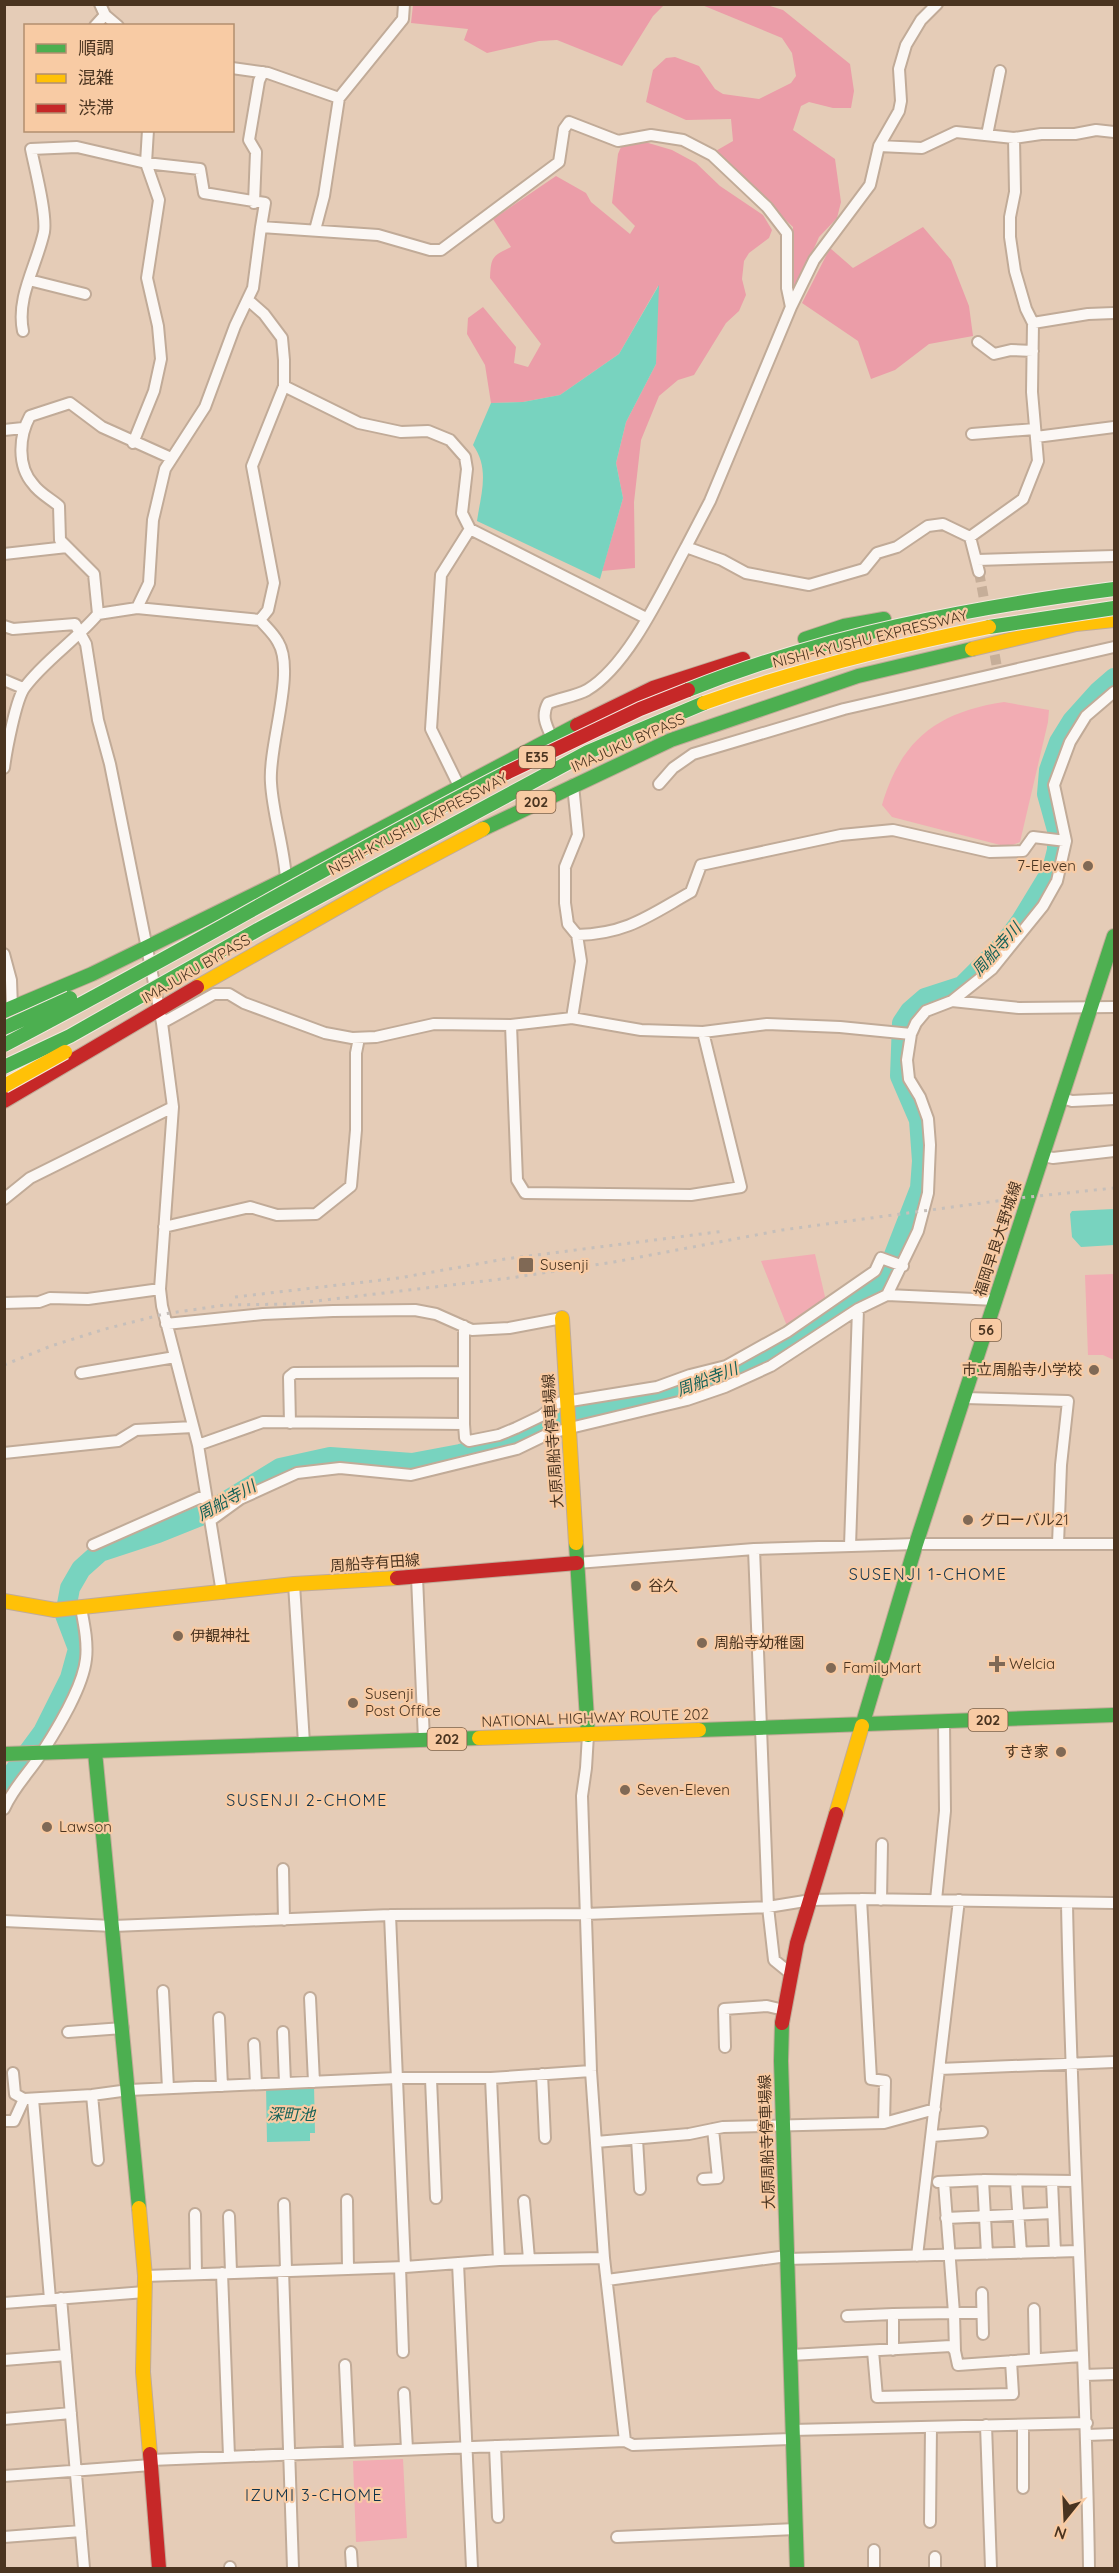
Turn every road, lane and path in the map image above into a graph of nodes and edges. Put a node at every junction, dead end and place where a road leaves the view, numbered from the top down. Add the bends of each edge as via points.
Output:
1 (100, 4) edge
2 (404, 4) edge
3 (938, 4) edge
4 (105, 15) junction
5 (97, 24) edge
6 (116, 24) edge
7 (234, 68) edge
8 (1000, 71) dead end
9 (263, 72) junction
10 (339, 98) junction
11 (148, 132) edge
12 (1114, 132) edge
13 (987, 135) junction
14 (1014, 138) junction
15 (879, 146) junction
16 (146, 163) junction
17 (254, 203) junction
18 (261, 227) junction
19 (315, 230) junction
20 (29, 280) junction
21 (85, 294) dead end
22 (248, 300) junction
23 (791, 308) junction
24 (1114, 313) edge
25 (1034, 323) junction
26 (23, 331) dead end
27 (978, 342) dead end
28 (1033, 351) junction
29 (284, 386) junction
30 (1114, 427) edge
31 (23, 428) junction
32 (4, 430) edge
33 (1035, 433) junction
34 (972, 434) dead end
35 (133, 443) junction
36 (171, 458) junction
37 (470, 529) junction
38 (970, 537) junction
39 (67, 547) junction
40 (686, 547) junction
41 (4, 554) edge
42 (1114, 556) edge
43 (977, 560) junction
44 (979, 572) tunnel mouth
45 (1114, 583) edge
46 (1114, 588) edge
47 (137, 608) junction
48 (1114, 608) edge
49 (98, 614) junction
50 (645, 618) junction
51 (260, 620) junction
52 (1114, 620) edge
53 (4, 626) edge
54 (81, 634) junction
55 (1114, 647) edge
56 (4, 680) edge
57 (23, 688) junction
58 (1114, 692) edge
59 (552, 738) junction
60 (4, 768) edge
61 (659, 784) dead end
62 (573, 785) junction
63 (459, 786) junction
64 (1066, 842) junction
65 (293, 881) junction
66 (577, 935) junction
67 (1114, 936) edge
68 (147, 946) junction
69 (4, 954) edge
70 (163, 984) junction
71 (952, 1001) junction
72 (1091, 1007) junction
73 (1114, 1007) edge
74 (158, 1009) junction
75 (8, 1010) edge
76 (572, 1018) junction
77 (162, 1023) junction
78 (511, 1024) junction
79 (4, 1028) edge
80 (703, 1032) junction
81 (911, 1034) junction
82 (359, 1038) junction
83 (4, 1045) edge
84 (4, 1067) edge
85 (4, 1086) edge
86 (1062, 1098) junction
87 (1114, 1099) edge
88 (4, 1101) edge
89 (174, 1107) junction
90 (1114, 1151) edge
91 (1042, 1156) junction
92 (4, 1199) edge
93 (164, 1227) junction
94 (900, 1265) junction
95 (160, 1289) junction
96 (887, 1295) junction
97 (996, 1300) junction
98 (4, 1303) edge
99 (858, 1309) junction
100 (562, 1318) joint
101 (166, 1324) junction
102 (464, 1326) junction
103 (175, 1357) junction
104 (464, 1372) junction
105 (81, 1373) dead end
106 (965, 1398) junction
107 (568, 1403) junction
108 (290, 1423) junction
109 (464, 1424) junction
110 (570, 1425) junction
111 (193, 1427) junction
112 (198, 1445) junction
113 (4, 1453) edge
114 (207, 1499) junction
115 (211, 1520) junction
116 (916, 1544) junction
117 (1058, 1544) junction
118 (1114, 1544) edge
119 (93, 1545) dead end
120 (850, 1546) junction
121 (754, 1549) junction
122 (577, 1563) junction
123 (417, 1577) junction
124 (294, 1584) junction
125 (222, 1593) junction
126 (4, 1601) edge
127 (81, 1608) junction
128 (1114, 1715) edge
129 (945, 1722) junction
130 (862, 1726) junction
131 (763, 1730) junction
132 (588, 1735) junction
133 (424, 1740) junction
134 (304, 1743) junction
135 (95, 1752) junction
136 (37, 1753) junction
137 (6, 1754) edge
138 (4, 1809) edge
139 (882, 1844) dead end
140 (283, 1869) dead end
141 (861, 1899) junction
142 (811, 1900) junction
143 (880, 1900) junction
144 (936, 1900) junction
145 (959, 1900) junction
146 (1067, 1903) junction
147 (1114, 1903) edge
148 (768, 1907) junction
149 (585, 1914) junction
150 (390, 1915) junction
151 (284, 1920) junction
152 (4, 1921) edge
153 (113, 1926) junction
154 (790, 1973) junction
155 (163, 1990) dead end
156 (310, 1998) dead end
157 (784, 2010) junction
158 (219, 2018) dead end
159 (123, 2028) junction
160 (69, 2032) dead end
161 (283, 2032) dead end
162 (254, 2044) dead end
163 (725, 2047) dead end
164 (1114, 2062) edge
165 (1070, 2064) junction
166 (939, 2069) junction
167 (591, 2071) junction
168 (13, 2073) dead end
169 (542, 2074) junction
170 (397, 2078) junction
171 (492, 2078) junction
172 (431, 2079) junction
173 (314, 2082) junction
174 (285, 2083) junction
175 (256, 2084) junction
176 (222, 2086) junction
177 (168, 2088) junction
178 (129, 2090) junction
179 (92, 2096) junction
180 (28, 2099) junction
181 (935, 2109) junction
182 (4, 2121) edge
183 (884, 2123) junction
184 (784, 2125) junction
185 (713, 2129) junction
186 (982, 2132) dead end
187 (932, 2136) junction
188 (545, 2138) dead end
189 (637, 2139) junction
190 (596, 2142) junction
191 (98, 2160) dead end
192 (703, 2179) dead end
193 (983, 2180) junction
194 (1016, 2181) junction
195 (1052, 2181) junction
196 (1075, 2181) junction
197 (944, 2182) junction
198 (927, 2183) junction
199 (640, 2189) dead end
200 (436, 2198) dead end
201 (347, 2200) dead end
202 (524, 2201) dead end
203 (284, 2204) dead end
204 (195, 2214) dead end
205 (1053, 2214) junction
206 (1018, 2215) junction
207 (229, 2216) dead end
208 (985, 2217) junction
209 (946, 2218) junction
210 (1079, 2251) junction
211 (1055, 2252) junction
212 (1021, 2253) junction
213 (987, 2254) junction
214 (949, 2255) junction
215 (917, 2256) junction
216 (604, 2258) junction
217 (787, 2258) junction
218 (529, 2259) junction
219 (499, 2260) junction
220 (458, 2264) junction
221 (403, 2267) junction
222 (348, 2268) junction
223 (285, 2270) junction
224 (226, 2273) junction
225 (196, 2274) junction
226 (145, 2276) junction
227 (607, 2280) junction
228 (145, 2292) junction
229 (982, 2293) dead end
230 (56, 2299) junction
231 (4, 2303) edge
232 (1034, 2308) dead end
233 (954, 2313) junction
234 (982, 2313) junction
235 (893, 2314) junction
236 (847, 2316) dead end
237 (983, 2334) dead end
238 (893, 2350) junction
239 (873, 2351) junction
240 (956, 2351) junction
241 (404, 2352) dead end
242 (66, 2355) junction
243 (791, 2355) junction
244 (1082, 2356) junction
245 (4, 2360) edge
246 (1035, 2360) junction
247 (1011, 2361) junction
248 (345, 2366) dead end
249 (1114, 2374) edge
250 (1084, 2375) junction
251 (404, 2393) dead end
252 (71, 2413) junction
253 (4, 2419) edge
254 (1023, 2425) junction
255 (986, 2426) junction
256 (931, 2427) junction
257 (1087, 2429) junction
258 (1114, 2434) edge
259 (792, 2435) junction
260 (625, 2441) junction
261 (495, 2446) junction
262 (468, 2447) junction
263 (407, 2450) junction
264 (349, 2452) junction
265 (288, 2453) junction
266 (229, 2456) junction
267 (151, 2463) junction
268 (76, 2472) junction
269 (4, 2476) edge
270 (1023, 2488) dead end
271 (498, 2517) dead end
272 (930, 2522) dead end
273 (796, 2529) junction
274 (81, 2531) junction
275 (4, 2537) edge
276 (617, 2537) dead end
277 (874, 2550) dead end
278 (351, 2552) dead end
279 (935, 2557) dead end
280 (84, 2568) edge
281 (159, 2568) edge
282 (292, 2568) edge
283 (352, 2568) edge
284 (472, 2568) edge
285 (797, 2568) edge
286 (874, 2568) edge
287 (935, 2568) edge
288 (991, 2568) edge
289 (1089, 2568) edge

1 - 4 street
2 - 10 street via 402,19
3 - 15 street via 921,20 906,45 899,69 902,101
4 - 5 street
4 - 6 street
7 - 9 street
8 - 13 street
9 - 10 street
9 - 17 street via 249,140 256,152
10 - 19 street
11 - 16 street
12 - 14 street via 1096,130
13 - 14 street
13 - 15 street via 956,132 922,148
14 - 25 street via 1015,192 1010,237 1015,271
15 - 23 street via 870,185 814,260
16 - 17 street via 200,169 204,193
16 - 20 street via 77,147 31,149 44,229
16 - 35 street via 159,200 147,278 161,359 154,391
17 - 18 street via 265,204
18 - 19 street
18 - 22 street
19 - 23 street via 378,235 441,250 559,162 564,129 569,122 610,140 651,135 683,140 712,155 784,226
20 - 21 street
20 - 26 street via 21,320
22 - 29 street via 282,338
22 - 36 street via 205,407
23 - 40 street via 710,501
24 - 25 street
25 - 28 street
27 - 28 street via 994,354
28 - 33 street
29 - 37 street via 359,423 401,432 428,430 450,440 465,457 462,513
29 - 51 street via 252,465 274,583 268,610
30 - 33 street
31 - 32 street
31 - 35 street via 30,416 70,403 102,427
31 - 39 street via 23,467 33,485 59,506 60,540
33 - 34 street
33 - 38 street via 1038,461 1023,499
35 - 36 street
36 - 47 street via 153,520 149,583
37 - 50 street
37 - 63 street via 441,575 431,729
38 - 40 street via 943,524 928,526 897,547 877,553 864,569 809,585 746,573
38 - 43 street
39 - 41 street
39 - 49 street via 94,574
40 - 50 street
42 - 43 street
43 - 44 street
45 - 59 main road via 844,626 653,688
46 - 65 main road, NISHI-KYUSHU EXPRESSWAY / E35, bridge via 928,618 737,670 570,741
47 - 49 street
47 - 51 street
48 - 70 main road, NISHI-KYUSHU EXPRESSWAY / E35, bridge via 934,638 743,689 669,716 519,788
49 - 54 street
50 - 59 street via 636,639 601,679 578,694 548,703 544,721
51 - 65 street via 279,643 285,667 270,780
52 - 62 main road, IMAJUKU BYPASS / 202 via 1076,624 858,676 671,740
53 - 54 street via 13,629 75,624
54 - 57 street
54 - 68 street via 87,644 98,720
55 - 61 street via 844,709 779,728 693,754
56 - 57 street
57 - 60 street
58 - 64 street via 1086,716 1070,742 1054,785
59 - 63 main road
62 - 66 street via 578,835 565,867 565,903 568,924
62 - 74 main road, IMAJUKU BYPASS / 202 via 379,884
63 - 65 main road
64 - 66 street via 1033,837 1023,852 990,852 893,830 841,835 701,865 692,892 627,928
64 - 71 street via 1057,881 1043,906 992,969
65 - 68 main road
65 - 79 main road, bridge
65 - 83 main road, NISHI-KYUSHU EXPRESSWAY / E35, bridge via 61,1017
66 - 76 street via 580,962
67 - 72 main road, 福岡早良大野城線 / 56
68 - 74 street
68 - 75 main road
69 - 75 street via 11,980
70 - 84 main road, NISHI-KYUSHU EXPRESSWAY / E35, bridge via 70,1036
70 - 85 main road, bridge via 67,1051
71 - 72 street via 1019,1008
71 - 81 street via 926,1011
72 - 73 street
72 - 86 main road, 福岡早良大野城線 / 56
74 - 77 street
74 - 88 main road, IMAJUKU BYPASS / 202
76 - 78 street
76 - 80 street via 641,1030
77 - 82 street via 214,994 229,994 325,1034
77 - 89 street
78 - 80 street via 517,1180 525,1193 692,1195 741,1187
78 - 82 street via 434,1024
80 - 81 street via 767,1024
81 - 94 street via 907,1069 928,1119 929,1184 918,1232
82 - 93 street via 351,1186 316,1214 277,1215 250,1207
86 - 87 street
86 - 91 main road, 福岡早良大野城線 / 56
89 - 92 street via 30,1178
89 - 93 street
90 - 91 street
91 - 97 main road, 福岡早良大野城線 / 56
93 - 95 street
94 - 96 street
94 - 107 street via 881,1258 875,1271 787,1332 726,1366 657,1387
95 - 98 street via 88,1299
95 - 101 street
96 - 97 street
96 - 99 street
97 - 106 main road, 福岡早良大野城線 / 56
99 - 110 street via 771,1366 725,1387 687,1400
99 - 120 street
100 - 102 street via 509,1328 472,1330
100 - 107 main road, 大原周船寺停車場線
101 - 102 street via 263,1314 415,1310
101 - 103 street
102 - 104 street
103 - 105 street
103 - 111 street
104 - 108 street via 294,1372 288,1387
104 - 109 street
106 - 116 main road, 福岡早良大野城線 / 56
106 - 117 street via 1068,1401
107 - 109 street via 558,1404 516,1428 479,1440 469,1442 465,1438
107 - 110 main road, 大原周船寺停車場線
108 - 109 street
108 - 112 street via 263,1422
110 - 115 street via 517,1449 411,1475 339,1467 297,1473 240,1499
110 - 122 main road, 大原周船寺停車場線
111 - 112 street
111 - 113 street via 136,1430 118,1441
112 - 114 street
114 - 115 street
114 - 119 street
115 - 125 street
116 - 117 street
116 - 120 street
116 - 130 main road, 福岡早良大野城線 / 56
117 - 118 street
120 - 121 street
121 - 122 street
121 - 131 street
122 - 123 main road, 周船寺有田線
122 - 132 main road
123 - 124 main road, 周船寺有田線
123 - 133 street
124 - 125 main road, 周船寺有田線
124 - 134 street
125 - 127 main road, 周船寺有田線
126 - 127 main road, 周船寺有田線 via 55,1610
127 - 136 street via 86,1640 82,1676
128 - 129 main road, NATIONAL HIGHWAY ROUTE 202 / 202
129 - 130 main road, NATIONAL HIGHWAY ROUTE 202 / 202
129 - 144 street via 945,1811
130 - 131 main road, NATIONAL HIGHWAY ROUTE 202 / 202
130 - 142 main road, 大原周船寺停車場線
131 - 132 main road, NATIONAL HIGHWAY ROUTE 202 / 202
131 - 148 street
132 - 133 main road, NATIONAL HIGHWAY ROUTE 202 / 202
132 - 149 street via 582,1796
133 - 134 main road, NATIONAL HIGHWAY ROUTE 202 / 202
134 - 135 main road, NATIONAL HIGHWAY ROUTE 202 / 202
135 - 136 main road, NATIONAL HIGHWAY ROUTE 202 / 202
135 - 153 main road
136 - 137 main road, NATIONAL HIGHWAY ROUTE 202 / 202
136 - 138 street
139 - 143 street
140 - 151 street
141 - 142 street
141 - 143 street
141 - 183 street via 871,2079 885,2081
142 - 148 street
142 - 154 main road, 大原周船寺停車場線
143 - 144 street
144 - 145 street
145 - 146 street
145 - 166 street
146 - 147 street
146 - 165 street
148 - 149 street
148 - 154 street via 774,1960
149 - 150 street
149 - 167 street
150 - 151 street
150 - 170 street
151 - 153 street
152 - 153 street
153 - 159 main road
154 - 157 main road, 大原周船寺停車場線
155 - 177 street
156 - 173 street
157 - 163 street via 767,2006 724,2009
157 - 184 main road, 大原周船寺停車場線
158 - 176 street
159 - 160 street
159 - 178 main road
161 - 174 street
162 - 175 street
164 - 165 street
165 - 166 street
165 - 196 street
166 - 181 street
167 - 169 street
167 - 190 street
168 - 180 street via 15,2094
169 - 171 street
169 - 188 street
170 - 172 street
170 - 173 street
170 - 221 street
171 - 172 street
171 - 219 street
172 - 200 street
173 - 174 street
174 - 175 street
175 - 176 street
176 - 177 street
177 - 178 street
178 - 179 street
178 - 226 main road
179 - 180 street
179 - 191 street
180 - 182 street via 14,2121
180 - 230 street
181 - 183 street
181 - 187 street
183 - 184 street
184 - 185 street
184 - 217 main road, 大原周船寺停車場線
185 - 189 street
185 - 192 street via 718,2178
186 - 187 street
187 - 198 street
189 - 190 street
189 - 199 street
190 - 216 street
193 - 194 street
193 - 197 street
193 - 208 street
194 - 195 street
194 - 206 street
195 - 196 street
195 - 205 street
196 - 210 street
197 - 198 street
197 - 209 street
198 - 215 street
201 - 222 street
202 - 218 street
203 - 223 street
204 - 225 street
205 - 206 street
205 - 211 street
206 - 208 street
206 - 212 street
207 - 224 street
208 - 209 street
208 - 213 street
209 - 214 street
210 - 211 street
210 - 244 street
211 - 212 street
212 - 213 street
213 - 214 street
214 - 215 street
214 - 233 street
215 - 217 street
216 - 218 street
216 - 227 street
217 - 227 street
217 - 243 main road, 大原周船寺停車場線
218 - 219 street
219 - 220 street
220 - 221 street
220 - 262 street
221 - 222 street
221 - 241 street
222 - 223 street
223 - 224 street
223 - 265 street
224 - 225 street
224 - 266 street
225 - 226 street
226 - 228 main road
227 - 260 street
228 - 230 street
228 - 267 main road via 143,2372
229 - 234 street
230 - 231 street
230 - 242 street
232 - 246 street
233 - 234 street
233 - 235 street
233 - 240 street
234 - 237 street
235 - 236 street
235 - 238 street
238 - 239 street
238 - 240 street via 951,2346
239 - 243 street
239 - 247 street via 877,2397 1013,2394
240 - 247 street via 957,2365
242 - 245 street
242 - 252 street
243 - 259 main road, 大原周船寺停車場線
244 - 246 street
244 - 250 street
246 - 247 street
248 - 264 street
249 - 250 street
250 - 257 street
251 - 263 street
252 - 253 street
252 - 268 street
254 - 255 street
254 - 257 street
254 - 270 street
255 - 256 street
255 - 288 street
256 - 259 street
256 - 272 street
257 - 258 street
257 - 289 street
259 - 260 street via 633,2445
259 - 273 main road, 大原周船寺停車場線
260 - 261 street
261 - 262 street
261 - 271 street
262 - 263 street
262 - 284 street
263 - 264 street
264 - 265 street
265 - 266 street
265 - 282 street
266 - 267 street
267 - 268 street
267 - 281 main road
268 - 269 street
268 - 274 street
273 - 276 street
273 - 285 main road, 大原周船寺停車場線
274 - 275 street
274 - 280 street
277 - 286 street
278 - 283 street
279 - 287 street

